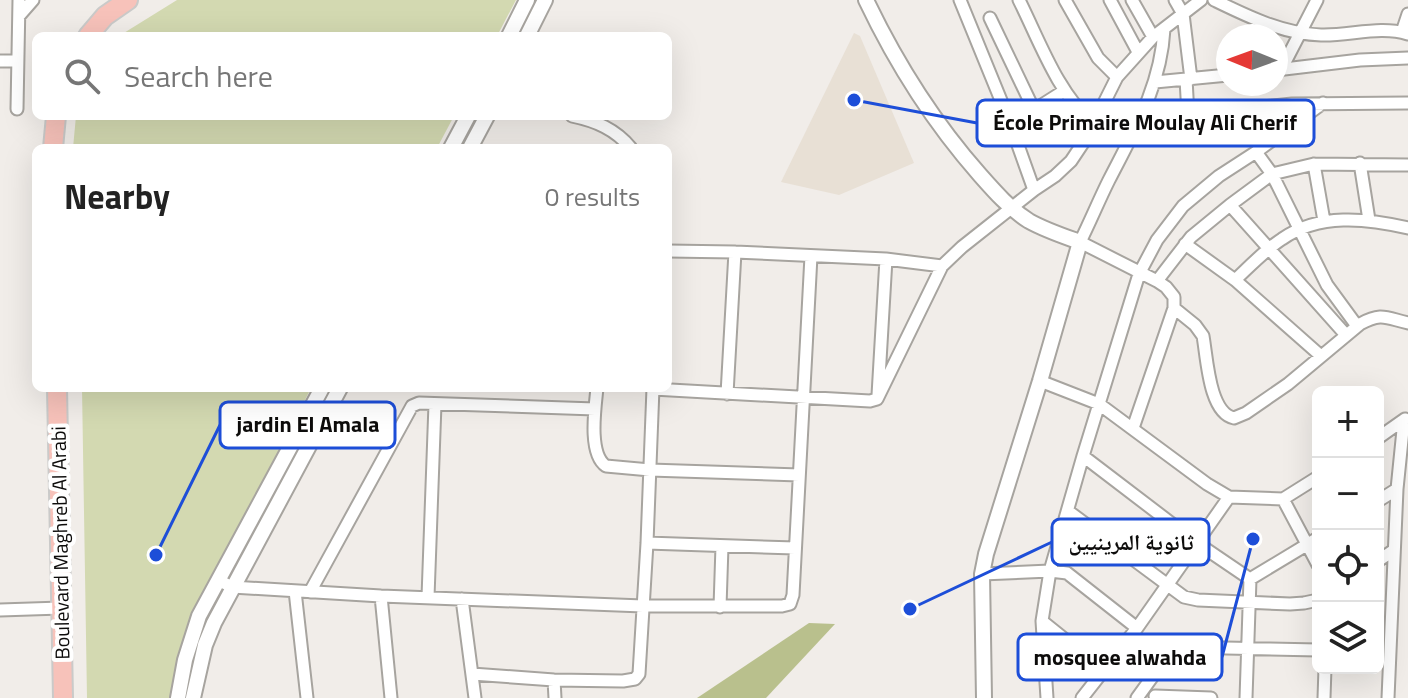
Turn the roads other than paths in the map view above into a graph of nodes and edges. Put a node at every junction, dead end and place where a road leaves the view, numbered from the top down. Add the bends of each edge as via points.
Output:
1 (19, 0) edge
2 (33, 0) edge
3 (128, 0) edge
4 (527, 0) edge
5 (545, 0) edge
6 (866, 0) edge
7 (960, 0) edge
8 (1019, 0) edge
9 (1065, 0) edge
10 (1110, 0) edge
11 (1132, 0) edge
12 (1175, 0) edge
13 (1201, 0) edge
14 (1214, 0) edge
15 (1317, 0) edge
16 (1183, 14) junction
17 (1408, 14) edge
18 (19, 16) junction
19 (990, 18) dead end
20 (1164, 29) junction
21 (91, 32) edge
22 (511, 32) edge
23 (529, 32) edge
24 (1301, 33) junction
25 (1405, 33) edge
26 (1153, 37) junction
27 (1138, 52) junction
28 (1288, 54) edge
29 (1408, 58) edge
30 (0, 61) edge
31 (17, 61) junction
32 (1288, 69) edge
33 (1216, 76) edge
34 (1117, 77) junction
35 (1189, 79) junction
36 (1155, 82) junction
37 (1064, 91) junction
38 (1323, 103) junction
39 (1408, 103) edge
40 (17, 109) dead end
41 (1034, 110) junction
42 (1188, 115) junction
43 (1142, 118) junction
44 (56, 120) edge
45 (466, 120) edge
46 (485, 120) edge
47 (586, 120) edge
48 (1009, 120) junction
49 (1093, 124) junction
50 (53, 144) edge
51 (453, 144) edge
52 (472, 144) edge
53 (627, 144) edge
54 (1256, 152) junction
55 (1360, 163) junction
56 (1314, 164) junction
57 (1408, 165) edge
58 (1272, 174) junction
59 (1034, 190) junction
60 (1230, 205) junction
61 (1012, 208) junction
62 (1369, 220) junction
63 (1324, 221) junction
64 (1408, 228) edge
65 (1298, 229) junction
66 (1080, 242) junction
67 (1185, 244) junction
68 (1269, 248) junction
69 (672, 251) edge
70 (735, 252) junction
71 (811, 256) junction
72 (886, 259) junction
73 (942, 266) junction
74 (1139, 274) junction
75 (1235, 280) junction
76 (1157, 281) junction
77 (1174, 308) junction
78 (1408, 323) edge
79 (1357, 326) junction
80 (1346, 335) junction
81 (1321, 356) junction
82 (1040, 381) junction
83 (672, 390) edge
84 (57, 392) edge
85 (320, 392) edge
86 (338, 392) edge
87 (597, 392) edge
88 (653, 392) edge
89 (727, 394) junction
90 (803, 399) junction
91 (877, 399) junction
92 (435, 404) junction
93 (1099, 404) junction
94 (595, 409) junction
95 (1406, 418) edge
96 (1133, 428) junction
97 (1384, 434) edge
98 (1083, 456) junction
99 (650, 470) junction
100 (799, 475) junction
101 (1312, 481) edge
102 (1397, 489) junction
103 (1229, 497) junction
104 (1384, 497) edge
105 (1283, 499) junction
106 (1068, 511) junction
107 (1312, 542) edge
108 (647, 543) junction
109 (1197, 543) junction
110 (1307, 545) junction
111 (722, 546) junction
112 (795, 548) junction
113 (1394, 550) junction
114 (1312, 554) edge
115 (1384, 557) edge
116 (1050, 571) junction
117 (982, 574) junction
118 (1250, 579) junction
119 (225, 584) junction
120 (1168, 584) junction
121 (295, 591) junction
122 (310, 592) junction
123 (381, 596) junction
124 (428, 597) junction
125 (462, 599) junction
126 (1312, 601) edge
127 (1250, 602) junction
128 (643, 606) junction
129 (720, 607) junction
130 (61, 608) junction
131 (0, 610) edge
132 (1392, 615) junction
133 (1384, 619) edge
134 (1042, 621) junction
135 (1137, 628) junction
136 (1249, 647) junction
137 (1312, 650) edge
138 (1103, 670) junction
139 (1156, 672) junction
140 (472, 674) junction
141 (1325, 674) edge
142 (554, 680) junction
143 (1155, 697) edge
144 (63, 698) edge
145 (178, 698) edge
146 (193, 698) edge
147 (307, 698) edge
148 (391, 698) edge
149 (475, 698) edge
150 (555, 698) edge
151 (984, 698) edge
152 (1047, 698) edge
153 (1082, 698) edge
154 (1137, 698) edge
155 (1211, 698) edge
156 (1246, 698) edge
157 (1324, 698) edge
158 (1388, 698) edge

1 - 18 street
2 - 18 street
3 - 21 main road
4 - 22 street
5 - 23 street
6 - 61 street via 945,132
7 - 48 street
8 - 37 street
9 - 34 street via 1098,58
10 - 27 street
11 - 26 street
12 - 16 street
13 - 16 street
14 - 24 street
15 - 24 street
16 - 20 street
16 - 35 street
17 - 25 street
18 - 31 street
19 - 41 street
20 - 26 street
20 - 36 street
24 - 25 street
24 - 28 street
26 - 27 street
27 - 34 street
29 - 32 street
30 - 31 street
31 - 40 street
33 - 35 street
34 - 49 street
35 - 36 street
35 - 42 street
36 - 43 street
37 - 41 street
37 - 49 street
38 - 39 street
38 - 42 street
38 - 54 street
41 - 48 street
42 - 43 street
43 - 49 street
43 - 66 street
44 - 50 main road
45 - 51 street
46 - 52 street
47 - 53 street via 617,133
48 - 59 street
49 - 59 street via 1071,161
54 - 58 street
54 - 74 street via 1183,206
55 - 56 street
55 - 57 street
55 - 62 street
56 - 58 street
56 - 63 street
58 - 60 street
58 - 65 street
59 - 61 street
60 - 67 street
60 - 68 street
61 - 66 street
61 - 73 street
62 - 63 street
62 - 64 street
63 - 65 street
65 - 68 street
65 - 79 street via 1327,285
66 - 74 street
66 - 82 street
67 - 75 street
67 - 76 street
68 - 75 street
68 - 80 street
69 - 70 street
70 - 71 street
70 - 89 street
71 - 72 street
71 - 90 street
72 - 73 street
72 - 91 street
73 - 91 street
74 - 76 street
74 - 93 street
75 - 81 street
76 - 77 street via 1171,292
77 - 81 street via 1200,331 1213,392 1230,418 1246,413
77 - 96 street
78 - 79 street via 1372,317
79 - 80 street
80 - 81 street
82 - 93 street
82 - 117 street
83 - 89 street
84 - 130 main road, Boulevard Maghreb Al Arabi
85 - 119 street
86 - 119 street
87 - 94 street
88 - 99 street
89 - 90 street
90 - 91 street
90 - 100 street
92 - 94 street
92 - 122 street via 419,403 408,412
92 - 124 street
93 - 96 street
93 - 98 street
94 - 99 street via 601,462
95 - 97 street
95 - 102 street
96 - 103 street
98 - 106 street
98 - 109 street
99 - 100 street
99 - 108 street
100 - 112 street
101 - 105 street
102 - 104 street
102 - 113 street
103 - 105 street
103 - 109 street
105 - 110 street
106 - 116 street
106 - 120 street
107 - 110 street
108 - 111 street
108 - 128 street
109 - 118 street
109 - 120 street
110 - 114 street
110 - 118 street
111 - 112 street
111 - 129 street
112 - 129 street via 790,604
113 - 115 street
113 - 132 street
116 - 117 street
116 - 134 street
116 - 135 street via 1074,577
117 - 151 street
118 - 127 street
119 - 121 street
119 - 145 street via 199,616
119 - 146 street
120 - 127 street via 1190,598
120 - 135 street
121 - 122 street
121 - 147 street
122 - 123 street
123 - 124 street
123 - 148 street
124 - 125 street
125 - 128 street
125 - 140 street
126 - 127 street
127 - 136 street
128 - 129 street
128 - 142 street via 635,679
130 - 131 street
130 - 144 main road, Boulevard Maghreb Al Arabi
132 - 133 street
132 - 158 street
134 - 138 street
134 - 152 street
135 - 138 street
136 - 137 street
136 - 139 street via 1180,647
136 - 156 street
138 - 153 street
139 - 143 street
139 - 154 street
140 - 142 street
140 - 149 street
141 - 157 street
142 - 150 street
143 - 155 street

